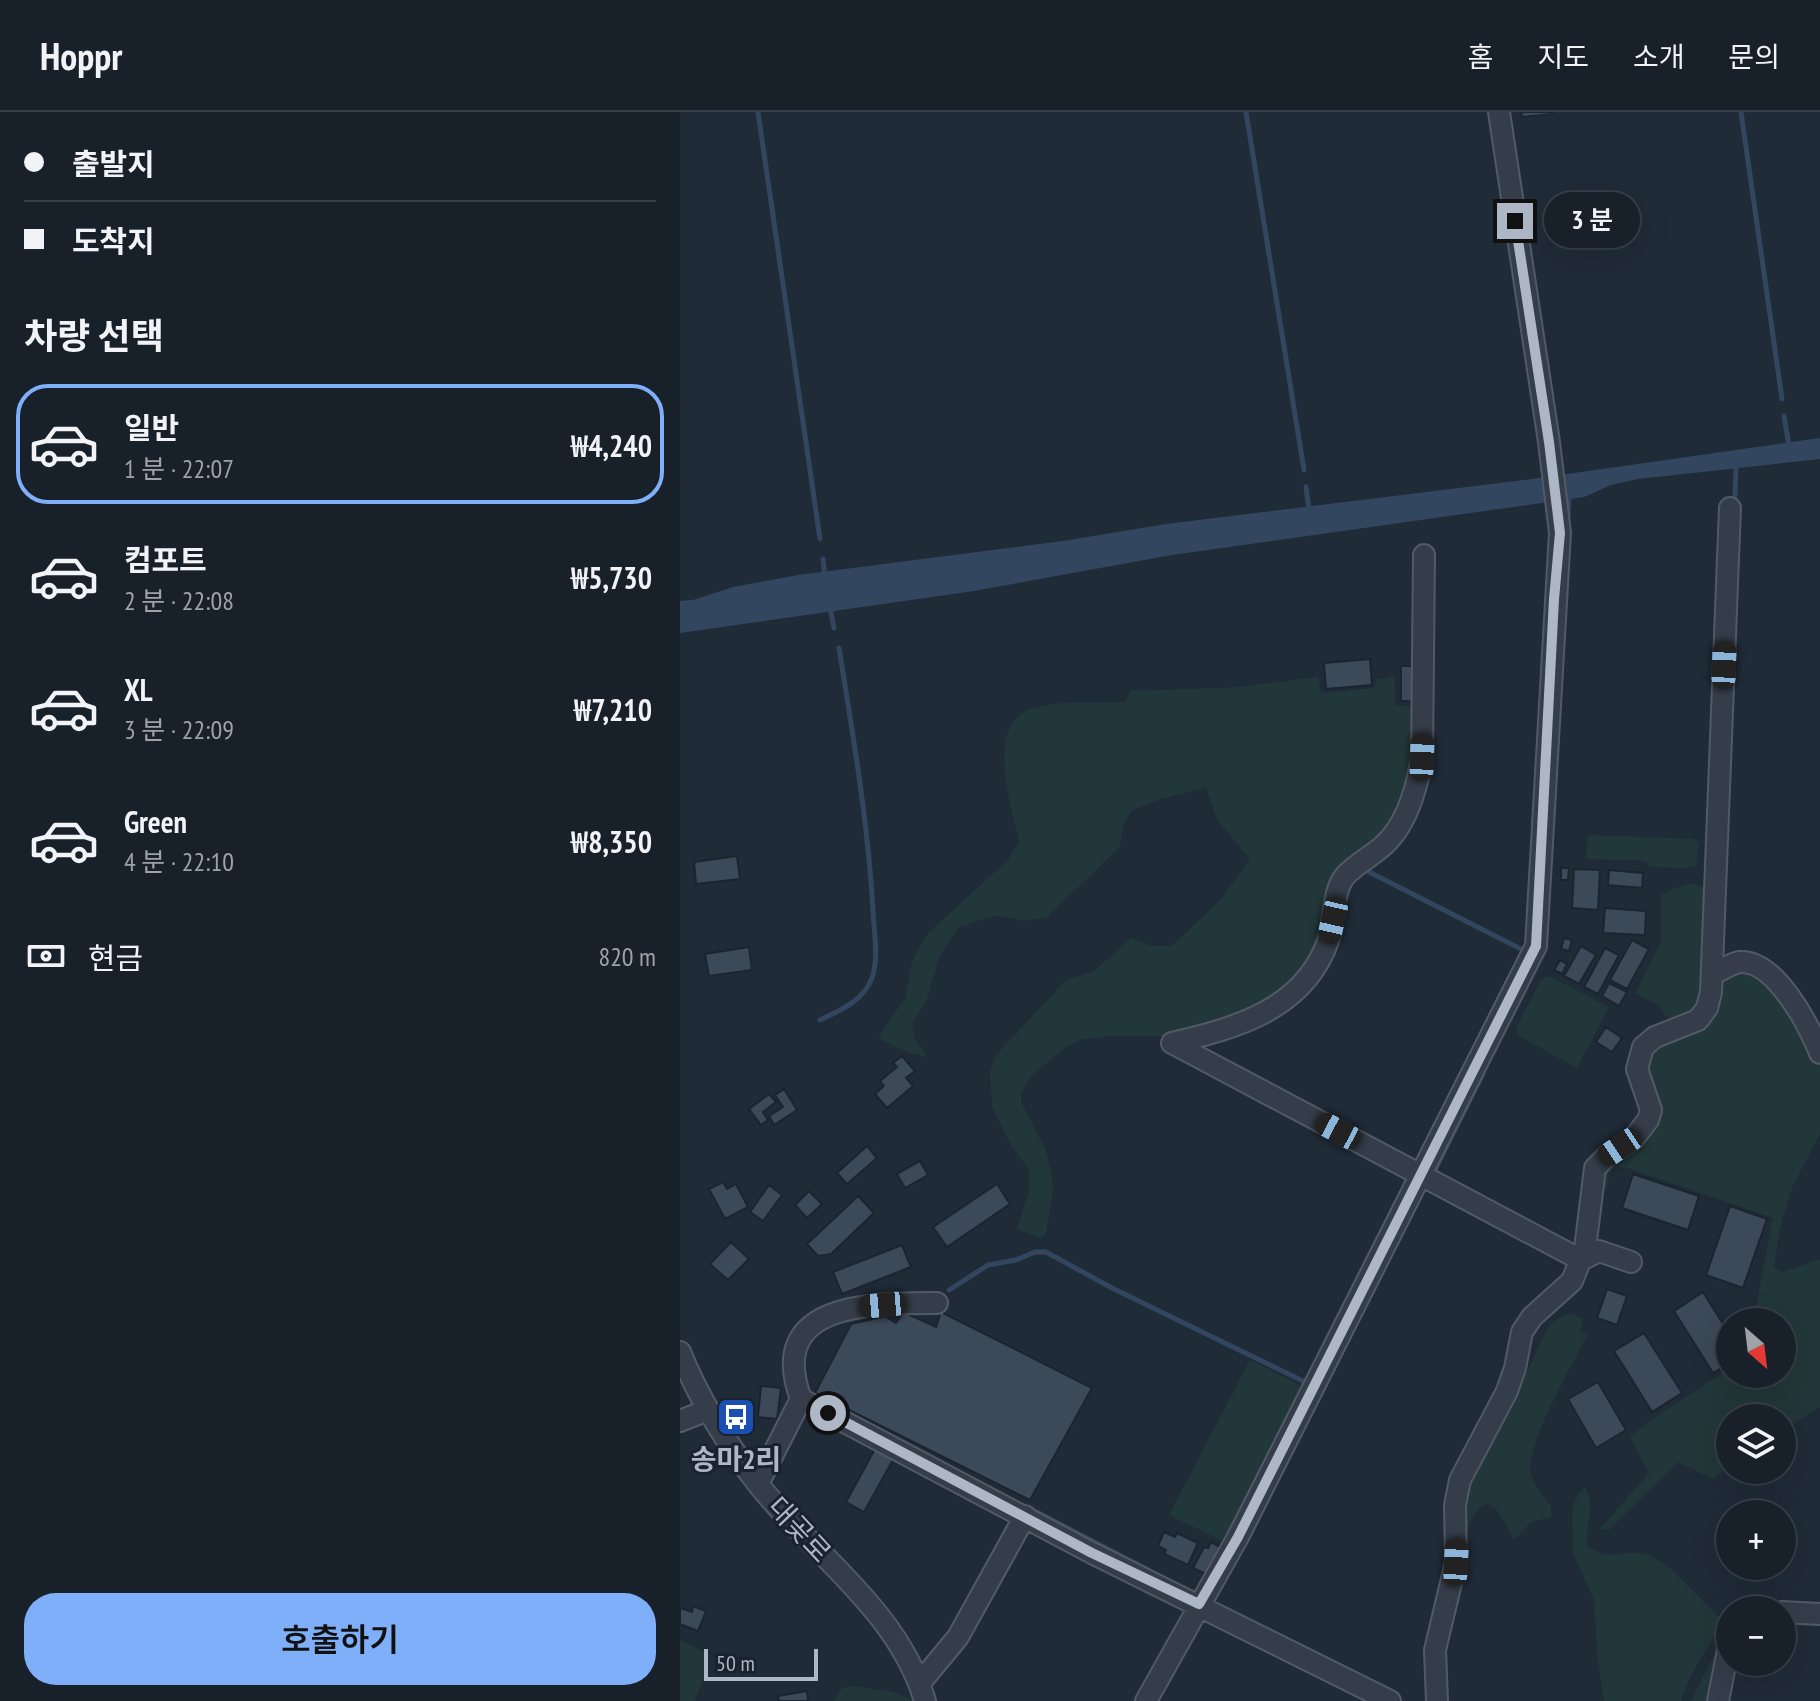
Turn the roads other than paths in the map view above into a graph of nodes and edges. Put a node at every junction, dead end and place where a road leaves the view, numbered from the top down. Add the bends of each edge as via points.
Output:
1 (1499, 112) edge
2 (1730, 508) dead end
3 (1424, 555) dead end
4 (1712, 975) junction
5 (1820, 1053) edge
6 (1421, 1175) junction
7 (1581, 1260) junction
8 (1631, 1262) dead end
9 (937, 1303) dead end
10 (680, 1352) edge
11 (801, 1399) junction
12 (708, 1410) junction
13 (680, 1421) edge
14 (758, 1484) junction
15 (1025, 1516) junction
16 (1199, 1604) junction
17 (1796, 1613) edge
18 (1820, 1614) edge
19 (1723, 1676) edge
20 (923, 1692) edge
21 (1146, 1701) edge
22 (1390, 1701) edge
23 (1437, 1701) edge
24 (1718, 1701) edge

1 - 6 street via 1560,533 1536,946
2 - 4 street
3 - 6 street via 1422,757 1403,819 1385,844 1344,877 1329,938 1311,977 1298,990 1231,1026 1172,1043
4 - 5 street via 1740,962 1771,976 1806,1022
4 - 7 street via 1703,1015 1643,1047 1637,1069 1651,1110 1634,1138 1595,1168
6 - 7 street
6 - 16 street
7 - 8 street via 1599,1251
7 - 23 street via 1572,1281 1522,1332 1507,1391 1456,1493 1456,1562 1435,1650
9 - 11 street via 866,1306 816,1320 796,1344 793,1379
10 - 12 street, 대곶로
11 - 14 street
11 - 15 street
12 - 13 street
12 - 14 street, 대곶로
14 - 20 street, 대곶로 via 896,1636
15 - 16 street
15 - 20 street
16 - 21 street
16 - 22 street
17 - 18 street
19 - 24 street

